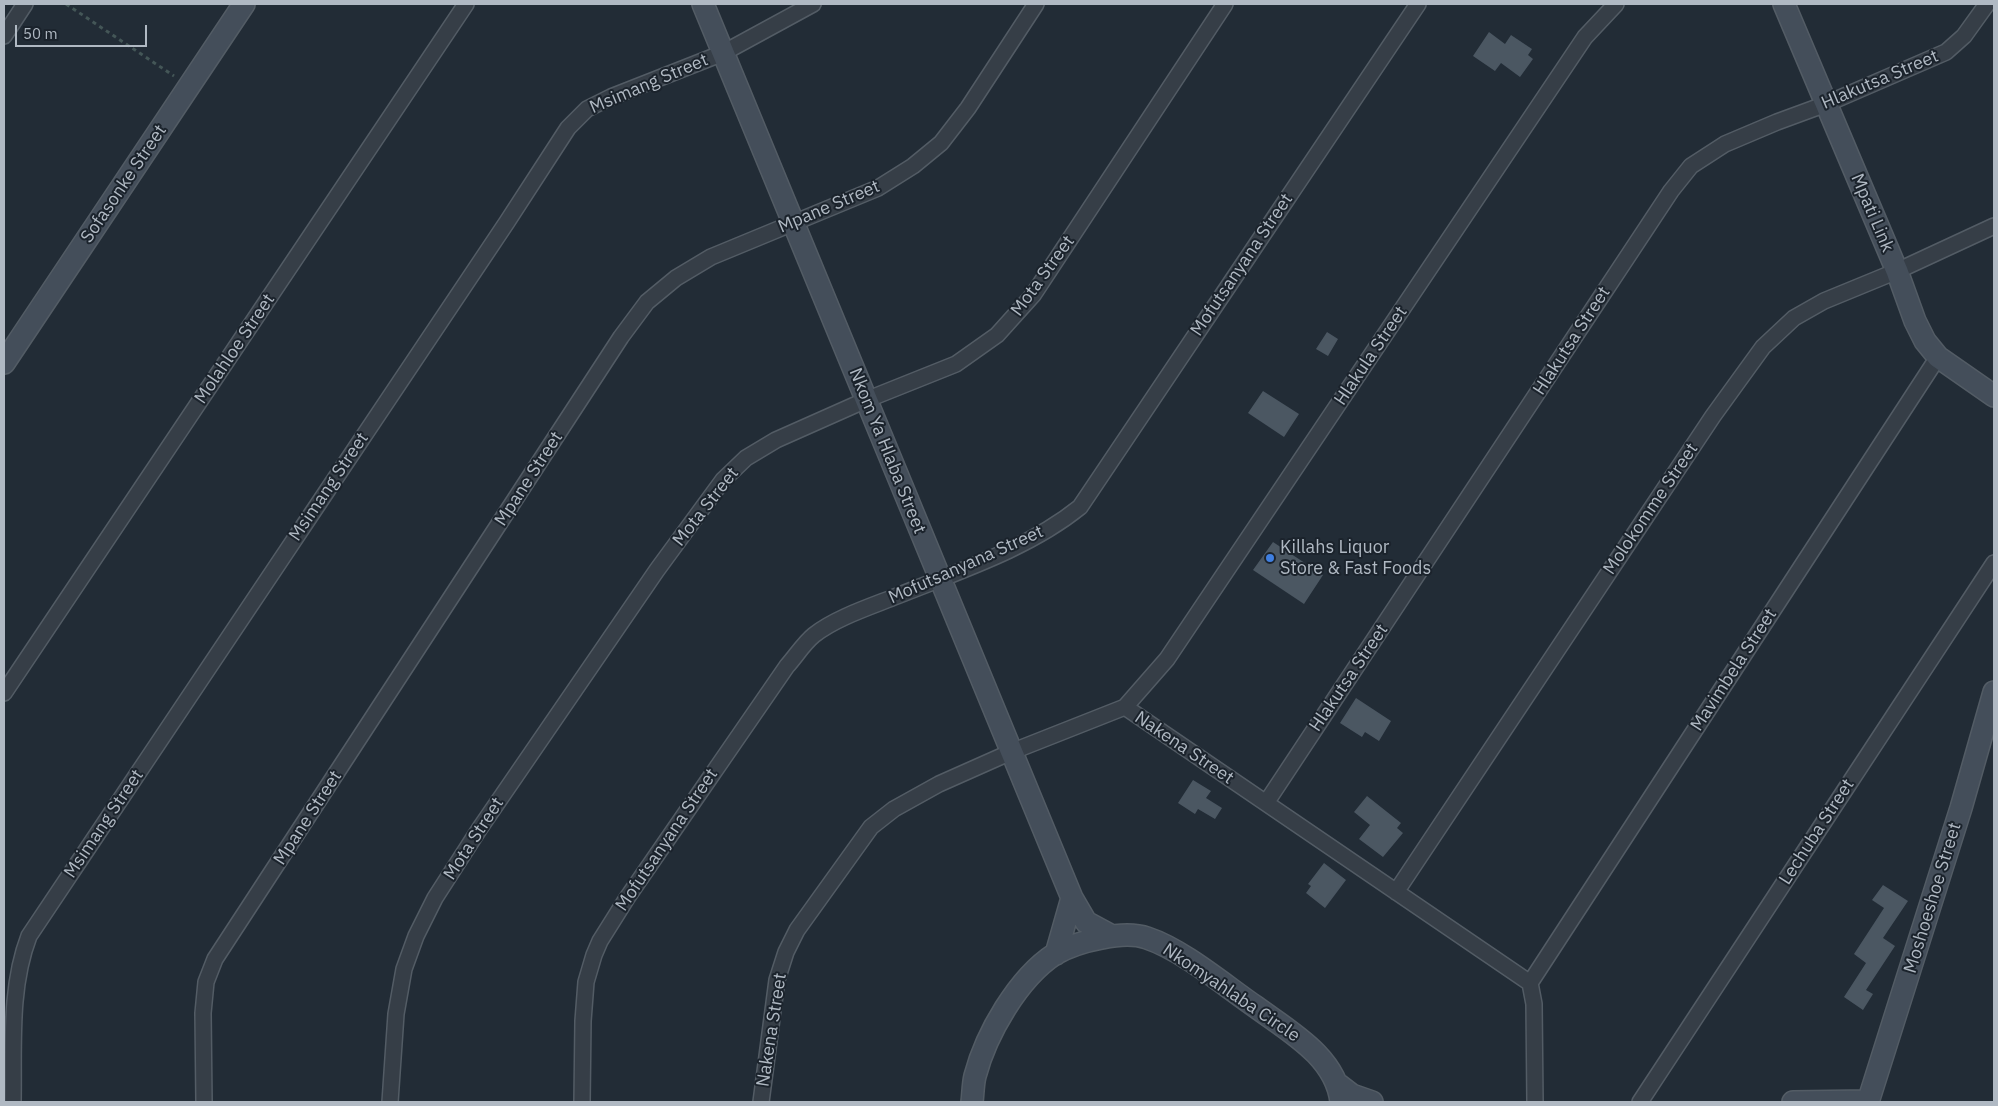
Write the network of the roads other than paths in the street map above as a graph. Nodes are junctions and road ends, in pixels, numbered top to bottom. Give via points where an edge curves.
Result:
1 (25, 4) edge
2 (244, 4) edge
3 (466, 4) edge
4 (703, 4) edge
5 (814, 4) edge
6 (1036, 4) edge
7 (1225, 4) edge
8 (1418, 4) edge
9 (1616, 4) edge
10 (1784, 4) edge
11 (1987, 4) edge
12 (4, 36) edge
13 (723, 53) junction
14 (1826, 104) junction
15 (793, 223) junction
16 (1994, 226) edge
17 (1896, 271) junction
18 (1938, 357) junction
19 (4, 364) edge
20 (1994, 396) edge
21 (866, 400) junction
22 (1994, 563) edge
23 (940, 579) junction
24 (1994, 692) edge
25 (4, 693) edge
26 (1125, 707) junction
27 (1012, 752) junction
28 (1266, 803) junction
29 (1396, 892) junction
30 (1072, 898) junction
31 (1112, 936) junction
32 (1056, 954) junction
33 (1530, 983) junction
34 (1340, 1094) edge
35 (971, 1099) edge
36 (13, 1102) edge
37 (204, 1102) edge
38 (390, 1102) edge
39 (582, 1102) edge
40 (761, 1102) edge
41 (1372, 1102) edge
42 (1535, 1102) edge
43 (1640, 1102) edge
44 (1793, 1102) edge
45 (1806, 1102) edge
46 (1868, 1102) edge

1 - 12 street
2 - 19 street, Sofasonke Street
3 - 25 street, Molahloe Street
4 - 13 street, Nkom Ya Hlaba Street
5 - 13 street, Msimang Street
6 - 15 street, Mpane Street via 968,108 941,143 878,188
7 - 21 street, Mota Street via 1033,294 998,335 956,364
8 - 23 street, Mofutsanyana Street via 1080,506 1059,524 1021,544
9 - 26 street, Hlakula Street via 1585,37 1167,659
10 - 14 street, Mpati Link
11 - 14 street, Hlakutsa Street via 1964,36 1946,52
13 - 15 street, Nkom Ya Hlaba Street
13 - 36 street, Msimang Street via 611,97 587,109 568,128 29,936 17,979
14 - 17 street, Mpati Link
14 - 28 street, Hlakutsa Street via 1725,144 1691,166 1671,191
15 - 21 street, Nkom Ya Hlaba Street
15 - 37 street, Mpane Street via 711,257 676,278 647,302 621,337 215,959 206,982 203,1013
16 - 17 street, Molokomme Street
17 - 18 street, Mpati Link via 1914,321
17 - 29 street, Molokomme Street via 1824,301 1794,318 1763,346 1712,416
18 - 20 street, Mpati Link
18 - 33 street, Mavimbela Street
21 - 23 street, Nkom Ya Hlaba Street
21 - 38 street, Mota Street via 776,440 746,458 723,480 657,570 486,820 435,898 404,969 396,1014
22 - 43 street, Lechuba Street
23 - 27 street, Nkom Ya Hlaba Street
23 - 39 street, Mofutsanyana Street via 850,614 814,635 787,666 627,898 600,941 586,982
24 - 46 street, Moshoeshoe Street
26 - 27 street, Nakena Street
26 - 28 street, Nakena Street
27 - 30 street, Nkom Ya Hlaba Street
27 - 40 street, Nakena Street via 939,784 894,809 871,827 802,923 786,952 777,980
28 - 29 street, Nakena Street
29 - 33 street, Nakena Street
30 - 31 street, Nkom Ya Hlaba Street via 1086,922
30 - 32 street
31 - 32 street, Nkomyahlaba Circle via 1074,945
31 - 34 street, Nkomyahlaba Circle via 1146,937 1195,964 1304,1041 1325,1063
32 - 35 street, Nkomyahlaba Circle via 1034,972 1007,1006 983,1055
33 - 42 street via 1534,1004
34 - 41 street via 1352,1094
44 - 45 street
45 - 46 street

